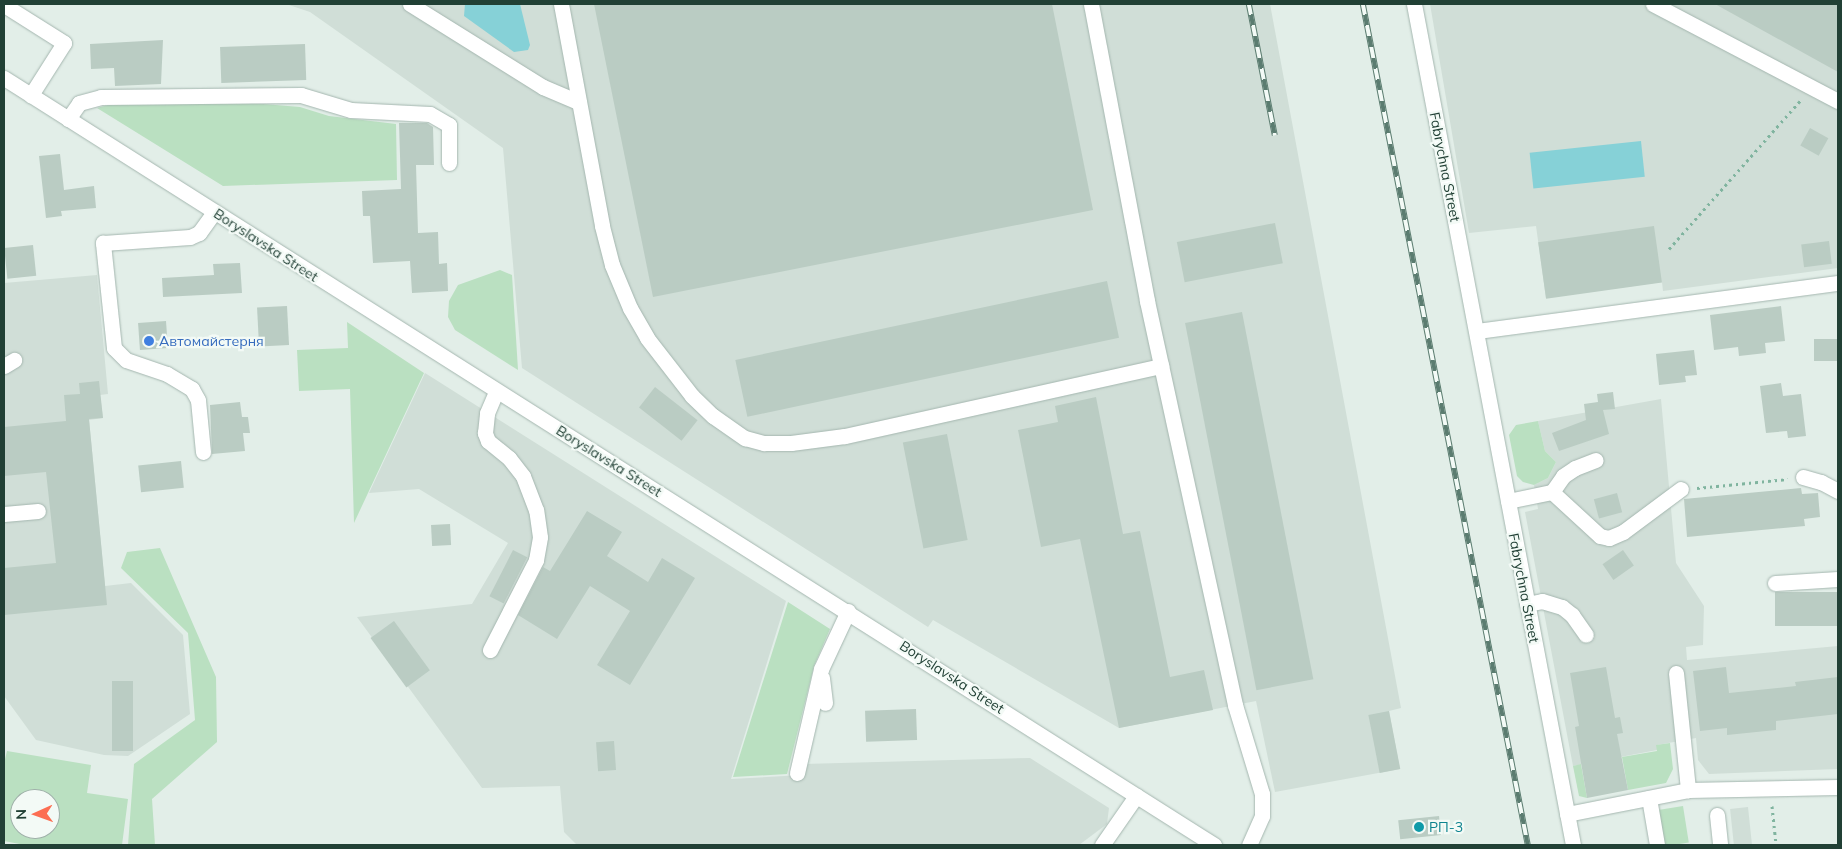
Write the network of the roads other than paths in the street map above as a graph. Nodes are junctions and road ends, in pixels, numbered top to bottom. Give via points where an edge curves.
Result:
1 (410, 4) edge
2 (561, 4) edge
3 (1091, 4) edge
4 (1414, 4) edge
5 (1654, 4) edge
6 (4, 5) edge
7 (4, 78) edge
8 (31, 96) junction
9 (1838, 101) edge
10 (579, 102) junction
11 (68, 119) junction
12 (449, 163) dead end
13 (214, 212) junction
14 (1838, 283) edge
15 (1476, 331) junction
16 (1161, 366) junction
17 (496, 392) junction
18 (203, 452) dead end
19 (1596, 460) dead end
20 (1803, 478) road end
21 (1681, 489) road end
22 (1838, 491) edge
23 (1552, 492) junction
24 (1508, 500) junction
25 (38, 511) dead end
26 (4, 514) edge
27 (1838, 579) edge
28 (1775, 583) dead end
29 (1528, 604) junction
30 (848, 611) junction
31 (1586, 635) dead end
32 (490, 650) dead end
33 (821, 669) junction
34 (1676, 673) dead end
35 (825, 703) dead end
36 (797, 774) dead end
37 (1838, 788) edge
38 (1688, 790) junction
39 (1136, 796) junction
40 (1649, 798) junction
41 (1567, 814) junction
42 (1717, 815) dead end
43 (1102, 845) edge
44 (1214, 845) edge
45 (1249, 845) edge
46 (1573, 845) edge
47 (1657, 845) edge
48 (1720, 845) edge

1 - 10 street via 543,87
2 - 10 street
3 - 16 street
4 - 15 street, Fabrychna Street
5 - 9 street
6 - 8 street via 64,43
7 - 8 street, Boryslavska Street
8 - 11 street, Boryslavska Street
10 - 16 street via 602,226 612,265 630,308 647,338 692,396 713,416 745,438 764,443 791,443 845,436
11 - 12 street via 79,103 101,97 301,95 351,110 430,114 448,125
11 - 13 street, Boryslavska Street
13 - 17 street, Boryslavska Street
13 - 18 street via 199,233 190,237 103,244 114,348 126,360 167,374 192,389 198,400
14 - 15 street
15 - 24 street, Fabrychna Street
16 - 45 street via 1235,705 1262,794 1262,816
17 - 30 street, Boryslavska Street
17 - 32 street via 487,413 485,433 488,441 509,458 523,476 536,510 540,537 536,560
19 - 23 street via 1563,476
20 - 22 street via 1822,482
21 - 23 street via 1624,532 1609,538 1600,536
23 - 24 street
24 - 29 street, Fabrychna Street
25 - 26 street
27 - 28 street
29 - 31 street via 1542,602 1562,607
29 - 41 street, Fabrychna Street
30 - 33 street
30 - 39 street, Boryslavska Street
33 - 35 street
33 - 36 street
34 - 38 street
37 - 38 street
38 - 40 street
39 - 43 street
39 - 44 street, Boryslavska Street
40 - 41 street
40 - 47 street
41 - 46 street, Fabrychna Street
42 - 48 street

